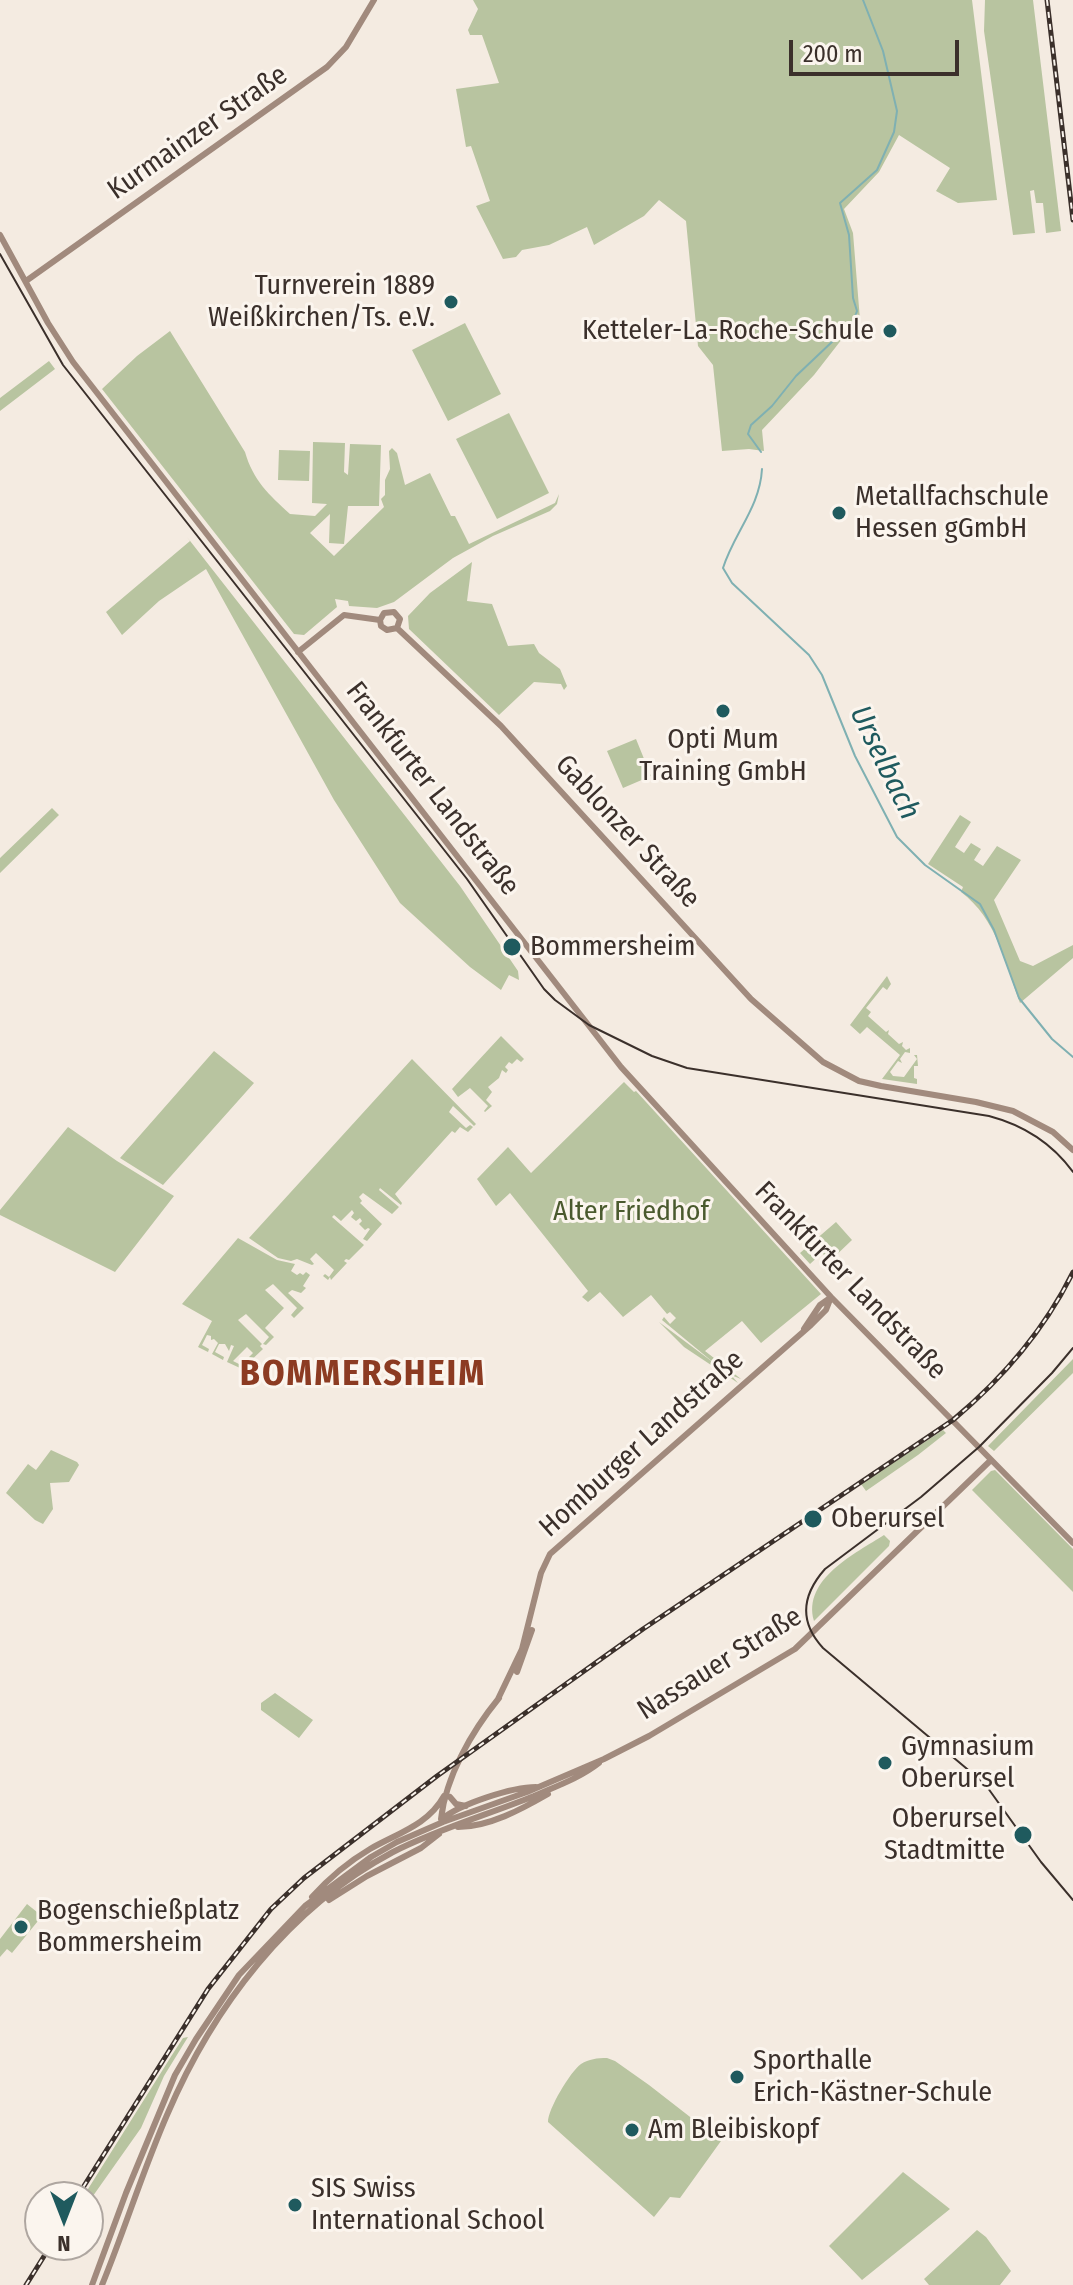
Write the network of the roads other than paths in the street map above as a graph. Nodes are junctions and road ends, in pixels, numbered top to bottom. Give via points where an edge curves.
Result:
1 (374, 0) edge
2 (0, 235) edge
3 (26, 281) junction
4 (380, 620) junction
5 (397, 628) junction
6 (298, 652) junction
7 (1073, 1150) edge
8 (831, 1297) junction
9 (991, 1460) junction
10 (1073, 1543) edge
11 (602, 1760) junction
12 (452, 1782) junction
13 (564, 1783) junction
14 (539, 1787) junction
15 (450, 1797) junction
16 (466, 1806) junction
17 (465, 1818) junction
18 (445, 1819) junction
19 (426, 1820) junction
20 (307, 1909) junction
21 (92, 2285) edge
22 (102, 2285) edge

1 - 3 main road, Kurmainzer Straße via 346,47 327,67
2 - 3 main road, Frankfurter Landstraße
3 - 6 main road, Frankfurter Landstraße via 73,362
4 - 5 main road via 384,629
4 - 5 main road via 384,613 394,612 400,619
4 - 6 main road via 344,615
5 - 7 main road, Gablonzer Straße via 501,726 751,999 823,1062 859,1081 1013,1111 1053,1132
6 - 8 main road, Frankfurter Landstraße via 621,1067
8 - 9 main road, Frankfurter Landstraße
8 - 12 main road, Homburger Landstraße via 826,1310 802,1332 558,1546 543,1566 522,1663 474,1731
9 - 10 main road, Frankfurter Landstraße
9 - 11 main road, Nassauer Straße via 800,1646
11 - 13 main road, Nassauer Straße
11 - 14 main road, Nassauer Straße
12 - 15 main road
12 - 18 main road, Homburger Landstraße
12 - 19 main road
13 - 17 main road, Nassauer Straße
13 - 18 main road via 518,1811 463,1827
14 - 16 main road via 523,1787
14 - 17 main road, Nassauer Straße
15 - 16 main road
15 - 18 main road
16 - 18 main road
17 - 20 main road, Nassauer Straße via 363,1870
17 - 20 main road, Nassauer Straße via 420,1831 371,1857
18 - 19 main road
18 - 20 main road via 437,1836 421,1848
19 - 20 main road via 357,1857 327,1881
20 - 21 main road via 239,1975 175,2075
20 - 22 main road via 246,1978 204,2041 168,2113

